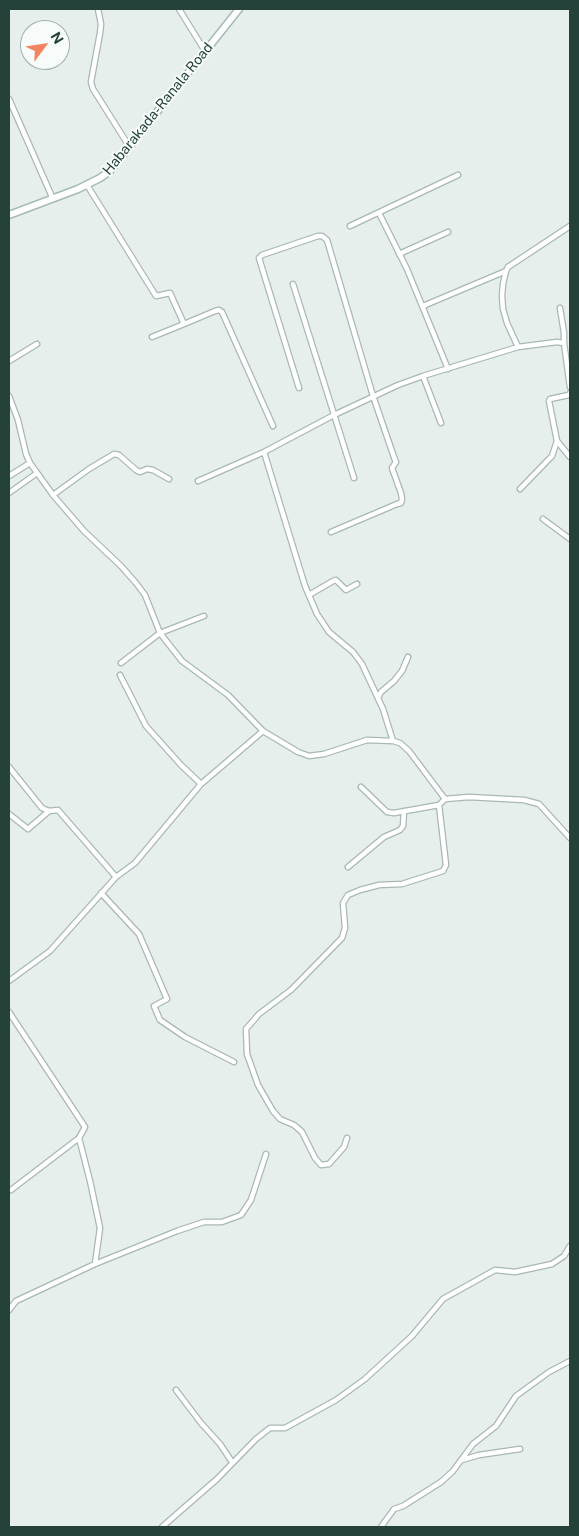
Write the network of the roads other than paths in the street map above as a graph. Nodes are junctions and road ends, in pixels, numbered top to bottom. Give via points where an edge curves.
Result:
1 (98, 9) edge
2 (179, 9) edge
3 (238, 9) edge
4 (205, 51) junction
5 (9, 99) edge
6 (129, 146) junction
7 (458, 175) dead end
8 (87, 185) junction
9 (53, 199) junction
10 (379, 213) junction
11 (9, 215) edge
12 (350, 226) dead end
13 (570, 226) edge
14 (448, 232) dead end
15 (399, 254) junction
16 (506, 271) junction
17 (293, 284) dead end
18 (423, 306) junction
19 (560, 308) dead end
20 (184, 324) junction
21 (152, 337) dead end
22 (564, 343) junction
23 (36, 344) dead end
24 (518, 348) junction
25 (9, 361) edge
26 (448, 369) junction
27 (424, 376) junction
28 (570, 386) edge
29 (299, 388) dead end
30 (570, 393) edge
31 (9, 396) edge
32 (373, 396) junction
33 (14, 407) junction
34 (9, 412) edge
35 (334, 415) junction
36 (441, 423) dead end
37 (273, 426) dead end
38 (557, 441) junction
39 (264, 452) junction
40 (570, 457) edge
41 (30, 463) junction
42 (37, 473) junction
43 (9, 476) edge
44 (354, 478) dead end
45 (168, 480) dead end
46 (198, 481) dead end
47 (520, 489) dead end
48 (9, 493) edge
49 (54, 495) junction
50 (543, 519) dead end
51 (331, 532) dead end
52 (570, 538) edge
53 (356, 584) dead end
54 (308, 595) junction
55 (204, 616) dead end
56 (160, 633) junction
57 (408, 657) dead end
58 (121, 663) dead end
59 (120, 675) dead end
60 (378, 698) junction
61 (263, 731) junction
62 (393, 741) junction
63 (9, 767) edge
64 (201, 784) junction
65 (361, 787) dead end
66 (445, 799) junction
67 (439, 805) junction
68 (49, 811) junction
69 (404, 811) junction
70 (9, 814) edge
71 (570, 838) edge
72 (348, 867) dead end
73 (116, 877) junction
74 (102, 893) junction
75 (9, 981) edge
76 (9, 1012) edge
77 (234, 1062) dead end
78 (78, 1138) junction
79 (347, 1138) dead end
80 (266, 1154) dead end
81 (11, 1190) dead end
82 (570, 1249) edge
83 (95, 1264) junction
84 (9, 1310) edge
85 (570, 1361) edge
86 (176, 1390) dead end
87 (520, 1449) dead end
88 (462, 1460) junction
89 (232, 1462) junction
90 (162, 1527) edge
91 (381, 1527) edge

1 - 6 street via 101,24 91,82
2 - 4 street
3 - 4 main road, Habarakada-Ranala Road
4 - 6 main road, Habarakada-Ranala Road
5 - 9 street
6 - 8 main road, Habarakada-Ranala Road via 110,170
7 - 10 street
8 - 9 main road, Habarakada-Ranala Road
8 - 20 street via 156,296 170,293
9 - 11 main road, Habarakada-Ranala Road
10 - 12 street
10 - 15 street
13 - 16 street
14 - 15 street
15 - 18 street
16 - 18 street
16 - 24 street via 503,309
17 - 35 street
18 - 26 street
19 - 22 street
20 - 21 street
20 - 37 street via 215,311 222,312
22 - 24 street
22 - 28 street
23 - 25 street
24 - 26 street
26 - 27 street
27 - 32 street
27 - 36 street
29 - 32 street via 259,258 322,236 327,240
30 - 38 street via 549,401
31 - 33 street
32 - 35 street
32 - 51 street via 396,462 392,468 401,503
33 - 34 street
33 - 41 street
35 - 39 street
35 - 44 street
38 - 40 street
38 - 47 street via 552,456
39 - 46 street
39 - 54 street
41 - 42 street
41 - 43 street
42 - 48 street
42 - 49 street
45 - 49 street via 153,470 140,472 114,454
49 - 56 street via 84,531 136,583
50 - 52 street
53 - 54 street via 346,590 334,580
54 - 60 street via 328,632 353,652 362,664
55 - 56 street
56 - 58 street
56 - 61 street via 182,661 228,695
57 - 60 street via 398,676
59 - 64 street via 146,726
60 - 62 street
61 - 62 street via 309,756 367,740
61 - 64 street
62 - 66 street via 409,751
63 - 68 street via 42,808
64 - 73 street via 135,863
65 - 69 street via 387,812
66 - 67 street
66 - 71 street via 524,800 539,804
67 - 69 street
67 - 79 street via 446,865 442,871 402,884 379,885 348,895 343,903 345,928 342,938 291,990 259,1014 246,1029 247,1054 258,1085 273,1111 302,1132 321,1165 329,1164
68 - 70 street via 28,829
68 - 73 street via 58,810
69 - 72 street via 400,830 384,838
73 - 74 street
74 - 75 street via 50,951
74 - 77 street via 139,934 167,999 154,1006 160,1020
76 - 78 street via 85,1127
78 - 81 street
78 - 83 street via 100,1228
80 - 83 street via 251,1200 241,1215 177,1231
82 - 89 street via 552,1264 515,1272 495,1270 442,1298 412,1336 365,1379 336,1400 285,1428 270,1428
83 - 84 street via 16,1300
85 - 88 street via 516,1396 496,1426 473,1444
86 - 89 street
87 - 88 street
88 - 91 street via 441,1482 394,1510
89 - 90 street

